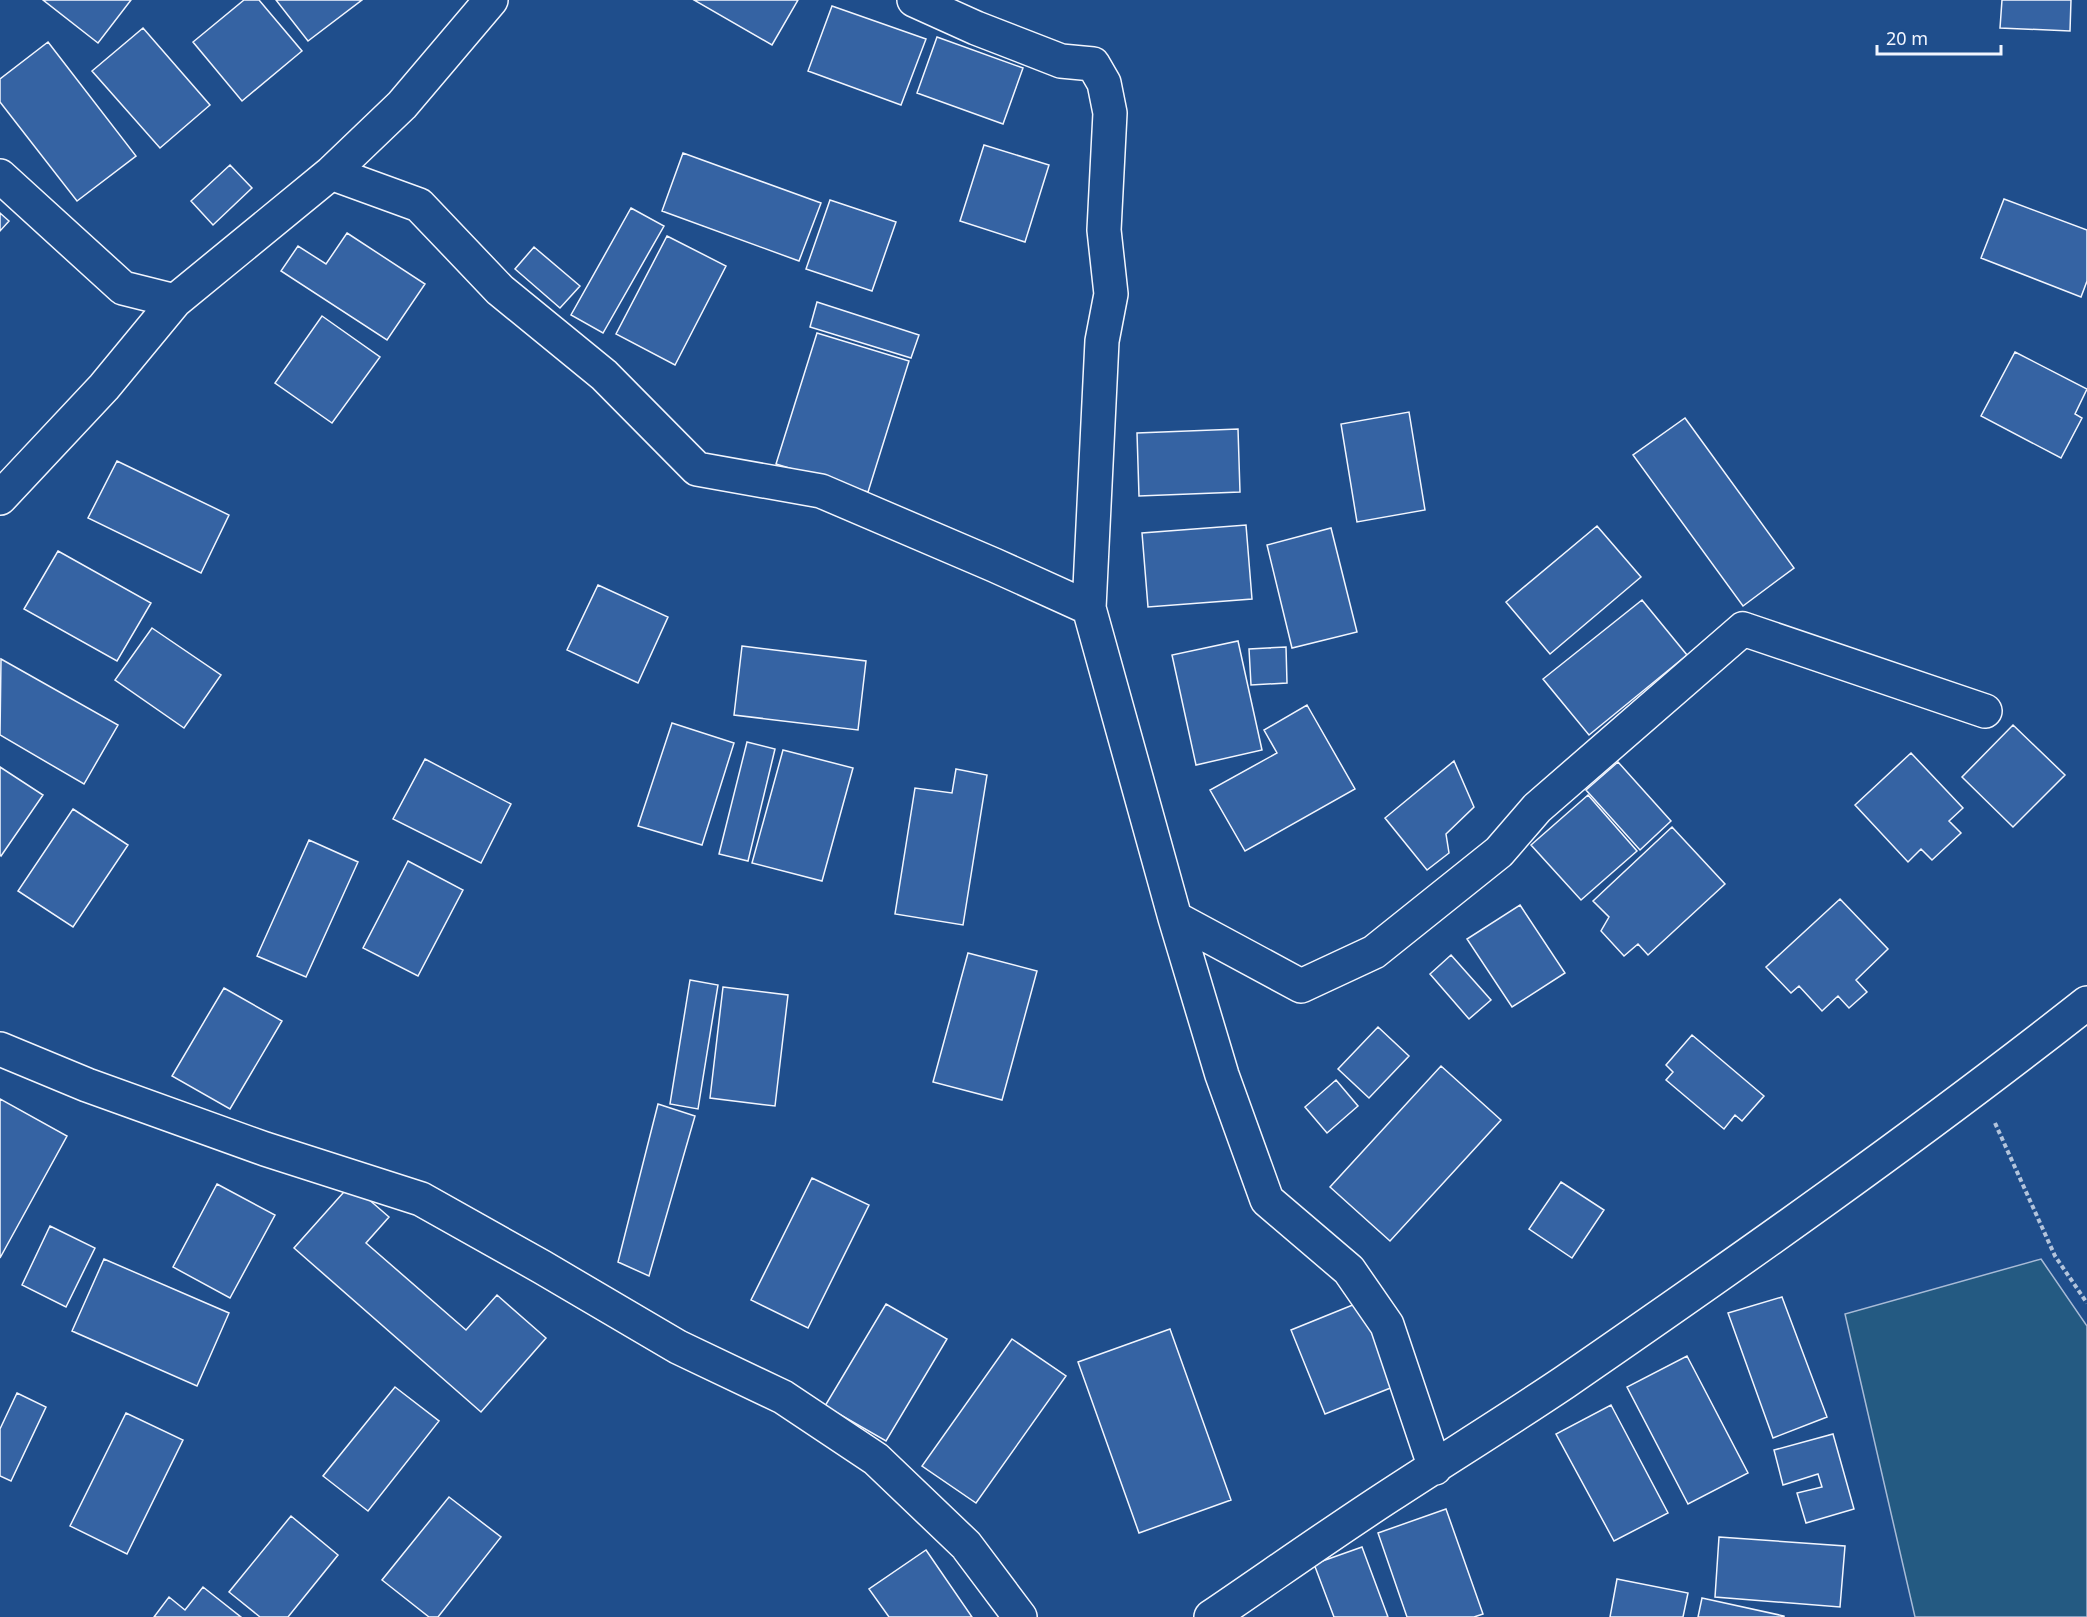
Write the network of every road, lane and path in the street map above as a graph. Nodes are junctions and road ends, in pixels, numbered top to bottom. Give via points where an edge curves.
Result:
1 (491, 0) edge
2 (914, 0) edge
3 (331, 173) junction
4 (0, 176) edge
5 (175, 301) junction
6 (0, 498) edge
7 (1089, 608) junction
8 (1985, 711) dead end
9 (1175, 918) junction
10 (2087, 1003) edge
11 (0, 1049) edge
12 (1978, 1086) junction
13 (2087, 1303) edge
14 (1435, 1468) junction
15 (1020, 1617) edge
16 (1211, 1617) edge

1 - 3 street via 402,105
2 - 7 street via 1060,61 1093,64 1104,83 1110,113 1104,230 1111,294 1102,341
3 - 5 street
3 - 7 street via 419,205 500,290 604,375 697,470 821,491
4 - 5 street via 123,288
5 - 6 street via 104,387
7 - 9 street
8 - 9 street via 1743,629 1538,808 1499,852 1374,952 1300,986
9 - 14 street via 1222,1075 1267,1200 1349,1270 1387,1325
10 - 12 street
11 - 15 street via 254,1145 422,1198 678,1347 783,1397 876,1459 966,1545
12 - 13 path via 2055,1256
12 - 14 street via 1719,1275
14 - 16 street

